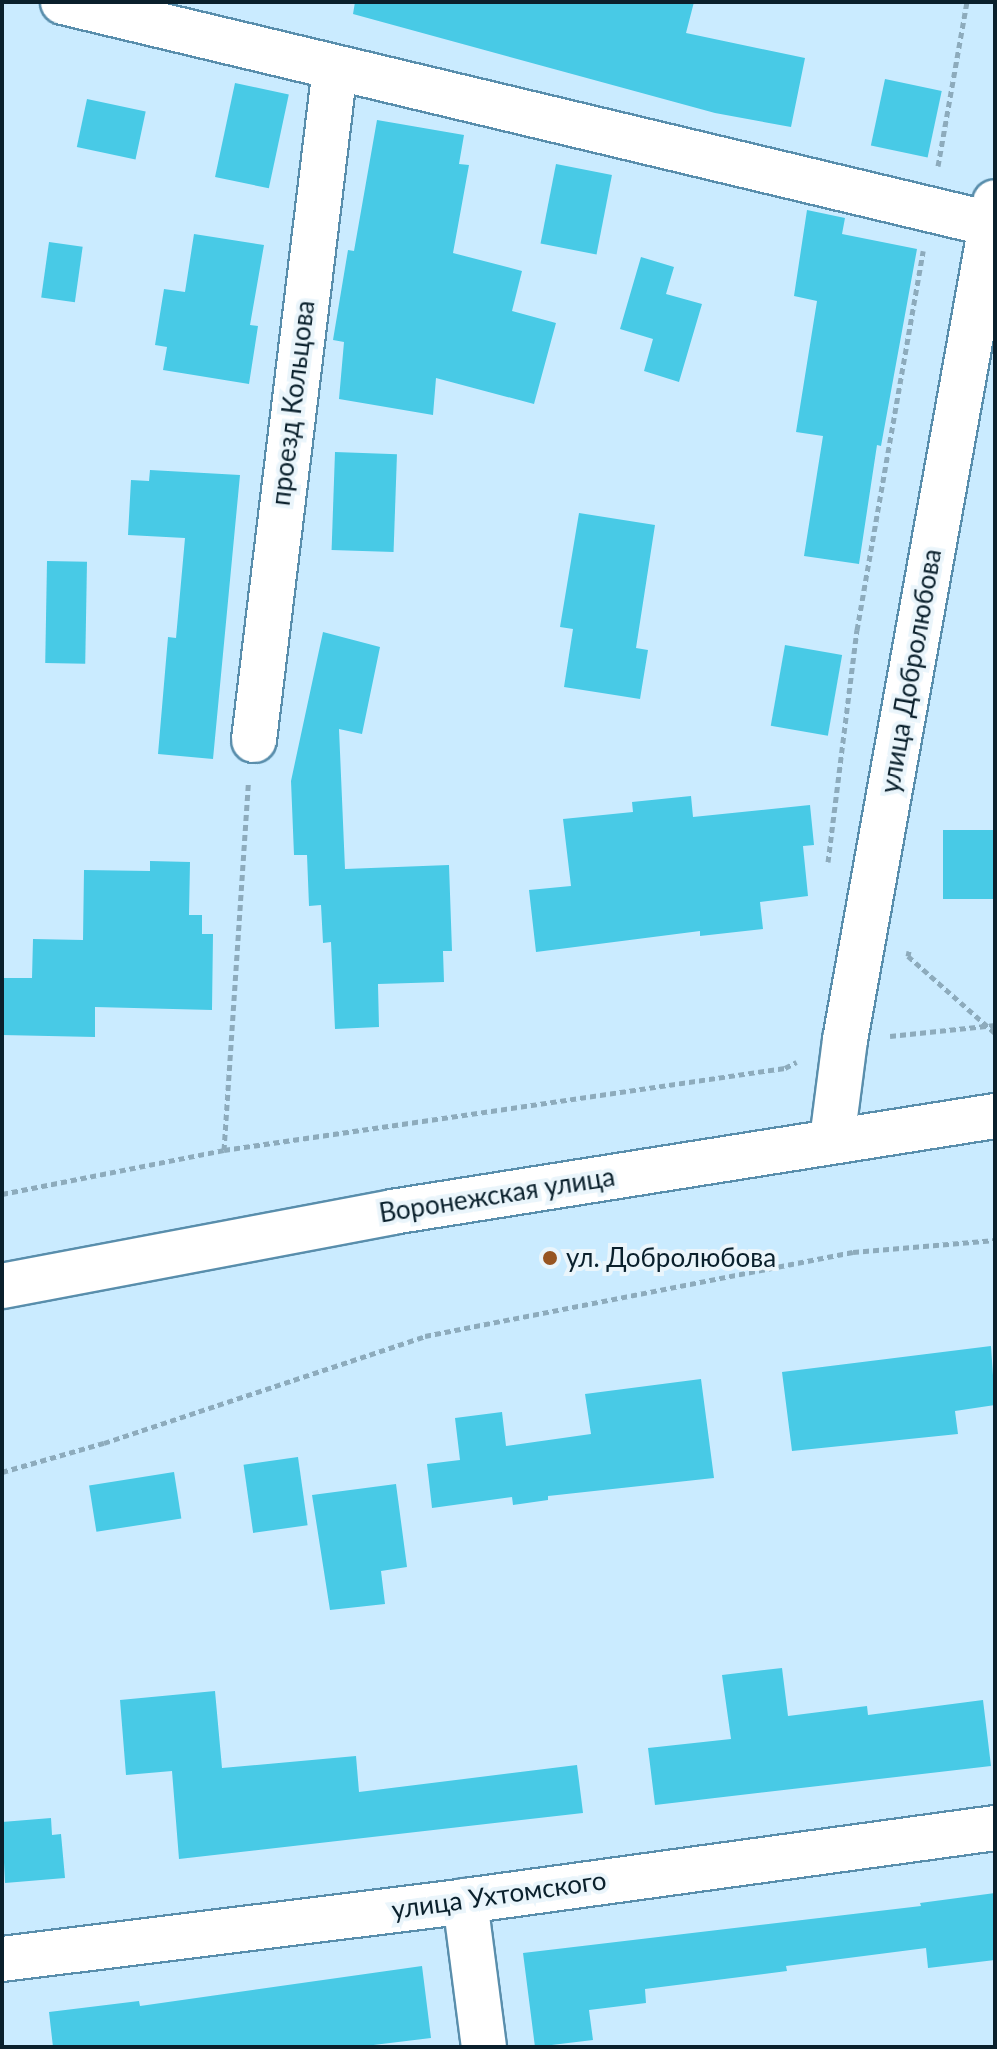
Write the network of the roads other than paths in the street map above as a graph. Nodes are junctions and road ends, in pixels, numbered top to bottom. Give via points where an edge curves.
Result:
1 (63, 2) edge
2 (335, 68) junction
3 (994, 217) edge
4 (254, 740) road end
5 (995, 1116) edge
6 (832, 1140) junction
7 (2, 1286) edge
8 (995, 1828) edge
9 (465, 1901) junction
10 (2, 1959) edge
11 (484, 2047) edge

1 - 2 street
2 - 3 street via 930,210
2 - 4 street, проезд Кольцова
3 - 6 street, улица Добролюбова via 845,1040
5 - 6 street, Воронежская улица
6 - 7 street, Воронежская улица via 392,1212
8 - 9 street, улица Ухтомского
9 - 10 street, улица Ухтомского
9 - 11 street

